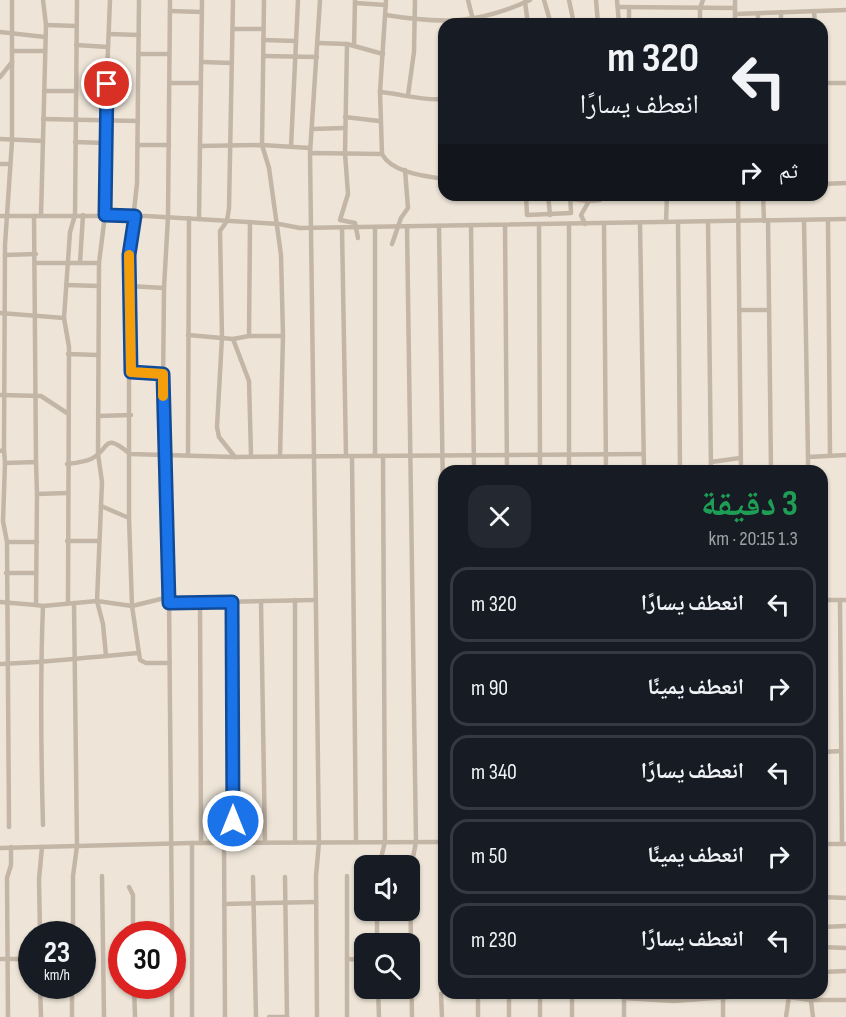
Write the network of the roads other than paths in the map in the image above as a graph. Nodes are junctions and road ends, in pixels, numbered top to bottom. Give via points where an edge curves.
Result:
1 (12, 0) edge
2 (44, 0) edge
3 (77, 0) edge
4 (110, 0) edge
5 (139, 0) edge
6 (170, 0) edge
7 (202, 0) edge
8 (233, 0) edge
9 (264, 0) edge
10 (298, 0) edge
11 (320, 0) edge
12 (415, 0) edge
13 (468, 0) edge
14 (544, 0) edge
15 (569, 0) edge
16 (596, 0) edge
17 (617, 0) edge
18 (703, 0) edge
19 (735, 0) edge
20 (528, 1) edge
21 (355, 2) edge
22 (386, 2) edge
23 (618, 7) junction
24 (628, 7) junction
25 (700, 8) junction
26 (846, 10) edge
27 (170, 11) junction
28 (735, 11) junction
29 (814, 11) junction
30 (202, 12) junction
31 (781, 12) junction
32 (758, 13) junction
33 (386, 15) junction
34 (473, 18) edge
35 (484, 18) edge
36 (528, 18) edge
37 (549, 18) edge
38 (573, 18) edge
39 (598, 18) edge
40 (619, 18) edge
41 (629, 18) edge
42 (700, 18) edge
43 (735, 18) edge
44 (758, 18) edge
45 (781, 18) edge
46 (815, 18) edge
47 (415, 20) junction
48 (438, 21) edge
49 (46, 25) junction
50 (77, 26) junction
51 (233, 28) junction
52 (263, 29) junction
53 (0, 32) edge
54 (14, 34) junction
55 (109, 34) junction
56 (139, 35) junction
57 (45, 37) junction
58 (263, 40) junction
59 (296, 41) junction
60 (318, 43) junction
61 (347, 44) junction
62 (76, 45) junction
63 (354, 46) junction
64 (108, 47) junction
65 (12, 51) junction
66 (45, 51) junction
67 (138, 54) junction
68 (169, 54) junction
69 (382, 54) junction
70 (263, 56) junction
71 (295, 56) junction
72 (317, 57) junction
73 (12, 62) junction
74 (202, 62) junction
75 (232, 63) junction
76 (0, 77) edge
77 (170, 83) junction
78 (201, 83) junction
79 (828, 83) edge
80 (846, 83) edge
81 (44, 91) junction
82 (75, 91) junction
83 (380, 92) junction
84 (408, 95) junction
85 (438, 100) edge
86 (345, 117) junction
87 (44, 119) junction
88 (75, 120) junction
89 (105, 121) junction
90 (138, 121) junction
91 (380, 121) junction
92 (345, 128) junction
93 (312, 129) junction
94 (0, 139) edge
95 (12, 141) junction
96 (43, 141) junction
97 (75, 142) junction
98 (105, 143) junction
99 (229, 144) junction
100 (138, 145) junction
101 (169, 145) junction
102 (262, 145) junction
103 (200, 146) junction
104 (291, 147) junction
105 (310, 151) junction
106 (345, 153) junction
107 (382, 154) junction
108 (0, 164) edge
109 (10, 164) junction
110 (405, 170) junction
111 (438, 178) edge
112 (846, 183) edge
113 (828, 184) edge
114 (526, 201) edge
115 (549, 201) edge
116 (570, 201) edge
117 (589, 201) edge
118 (667, 201) edge
119 (738, 201) edge
120 (764, 201) edge
121 (75, 215) junction
122 (83, 215) junction
123 (105, 215) junction
124 (550, 215) junction
125 (0, 216) edge
126 (7, 216) junction
127 (34, 216) junction
128 (41, 216) junction
129 (135, 216) junction
130 (168, 218) junction
131 (189, 219) junction
132 (199, 219) junction
133 (828, 219) junction
134 (846, 219) edge
135 (766, 220) junction
136 (804, 220) junction
137 (227, 221) junction
138 (738, 221) junction
139 (250, 222) junction
140 (666, 222) junction
141 (678, 222) junction
142 (708, 222) junction
143 (604, 223) junction
144 (640, 223) junction
145 (279, 224) junction
146 (539, 224) junction
147 (568, 224) junction
148 (585, 224) junction
149 (471, 225) junction
150 (505, 225) junction
151 (407, 226) junction
152 (439, 226) junction
153 (356, 227) junction
154 (375, 227) junction
155 (399, 227) junction
156 (313, 228) junction
157 (342, 228) junction
158 (358, 238) dead end
159 (392, 244) dead end
160 (36, 254) junction
161 (4, 255) junction
162 (36, 263) junction
163 (68, 263) junction
164 (80, 263) junction
165 (99, 263) junction
166 (66, 285) junction
167 (99, 286) junction
168 (129, 286) junction
169 (164, 288) junction
170 (769, 309) junction
171 (739, 310) junction
172 (2, 313) edge
173 (36, 317) junction
174 (64, 318) junction
175 (189, 335) junction
176 (249, 336) junction
177 (283, 336) junction
178 (222, 337) junction
179 (233, 339) junction
180 (68, 354) junction
181 (98, 355) junction
182 (131, 372) junction
183 (163, 374) junction
184 (3, 394) edge
185 (36, 395) junction
186 (67, 413) junction
187 (131, 415) junction
188 (98, 416) junction
189 (2, 451) edge
190 (98, 454) junction
191 (130, 454) junction
192 (166, 454) junction
193 (644, 454) junction
194 (188, 455) junction
195 (250, 455) junction
196 (540, 455) junction
197 (569, 455) junction
198 (606, 455) junction
199 (846, 455) edge
200 (280, 456) junction
201 (313, 456) junction
202 (349, 456) junction
203 (375, 456) junction
204 (383, 456) junction
205 (410, 456) junction
206 (442, 456) junction
207 (474, 456) junction
208 (507, 456) junction
209 (830, 456) junction
210 (235, 457) junction
211 (807, 457) junction
212 (740, 458) junction
213 (36, 462) junction
214 (711, 462) joint
215 (5, 463) junction
216 (67, 464) junction
217 (442, 465) edge
218 (474, 465) edge
219 (507, 465) edge
220 (540, 465) edge
221 (569, 465) edge
222 (606, 465) edge
223 (644, 465) edge
224 (680, 465) edge
225 (741, 465) edge
226 (771, 465) edge
227 (808, 465) edge
228 (67, 493) junction
229 (37, 494) junction
230 (2, 502) edge
231 (100, 506) junction
232 (129, 518) junction
233 (67, 541) junction
234 (99, 541) junction
235 (7, 542) junction
236 (37, 542) junction
237 (6, 573) junction
238 (36, 573) junction
239 (169, 600) junction
240 (295, 600) junction
241 (315, 600) junction
242 (843, 600) edge
243 (261, 601) junction
244 (0, 602) edge
245 (7, 602) junction
246 (97, 602) junction
247 (200, 602) junction
248 (232, 602) junction
249 (71, 603) junction
250 (36, 605) junction
251 (43, 606) junction
252 (132, 606) junction
253 (138, 653) junction
254 (106, 656) junction
255 (74, 658) junction
256 (41, 662) junction
257 (843, 662) edge
258 (170, 663) junction
259 (0, 664) edge
260 (9, 664) junction
261 (842, 751) junction
262 (828, 752) edge
263 (43, 825) dead end
264 (9, 827) dead end
265 (265, 842) junction
266 (295, 842) junction
267 (319, 842) junction
268 (356, 842) junction
269 (385, 842) junction
270 (416, 842) junction
271 (438, 842) edge
272 (171, 843) junction
273 (192, 843) junction
274 (201, 843) junction
275 (224, 843) junction
276 (233, 843) junction
277 (828, 844) edge
278 (844, 844) edge
279 (77, 846) junction
280 (42, 847) junction
281 (0, 848) edge
282 (11, 848) junction
283 (382, 855) edge
284 (102, 876) dead end
285 (346, 876) dead end
286 (253, 877) dead end
287 (285, 877) dead end
288 (129, 887) dead end
289 (828, 897) edge
290 (846, 898) edge
291 (285, 903) junction
292 (316, 903) junction
293 (224, 904) junction
294 (254, 904) junction
295 (40, 921) edge
296 (73, 921) edge
297 (133, 921) edge
298 (171, 921) edge
299 (846, 926) edge
300 (828, 927) edge
301 (828, 947) edge
302 (846, 948) edge
303 (0, 959) edge
304 (8, 959) junction
305 (18, 959) edge
306 (347, 959) junction
307 (354, 959) edge
308 (846, 971) edge
309 (828, 972) edge
310 (40, 999) edge
311 (72, 999) edge
312 (134, 999) edge
313 (172, 999) edge
314 (378, 999) edge
315 (441, 999) edge
316 (477, 999) edge
317 (509, 999) edge
318 (540, 999) edge
319 (572, 999) edge
320 (624, 999) edge
321 (647, 999) edge
322 (703, 999) edge
323 (723, 999) edge
324 (789, 999) edge
325 (805, 999) edge
326 (693, 1000) joint
327 (810, 1000) junction
328 (846, 1000) edge
329 (662, 1001) joint
330 (8, 1017) edge
331 (41, 1017) edge
332 (72, 1017) edge
333 (104, 1017) edge
334 (135, 1017) edge
335 (172, 1017) edge
336 (192, 1017) edge
337 (225, 1017) edge
338 (256, 1017) edge
339 (269, 1017) edge
340 (287, 1017) edge
341 (317, 1017) edge
342 (347, 1017) edge
343 (379, 1017) edge
344 (412, 1017) edge
345 (442, 1017) edge
346 (478, 1017) edge
347 (509, 1017) edge
348 (540, 1017) edge
349 (572, 1017) edge
350 (624, 1017) edge
351 (723, 1017) edge
352 (786, 1017) edge
353 (813, 1017) edge

1 - 54 street
2 - 49 street
3 - 50 street
4 - 55 street
5 - 56 street
6 - 27 street
7 - 30 street
8 - 51 street
9 - 52 street
10 - 59 street
11 - 60 street
12 - 47 street
13 - 34 street
14 - 37 street
15 - 38 street
16 - 39 street
17 - 23 street
18 - 25 street
19 - 28 street
20 - 35 street
20 - 36 street
21 - 22 street
21 - 63 street
22 - 33 street
23 - 24 street
23 - 40 street
24 - 25 street
24 - 41 street
25 - 28 street
25 - 42 street
26 - 29 street
27 - 30 street
27 - 68 street
28 - 32 street
28 - 43 street
29 - 31 street
29 - 46 street
30 - 74 street
31 - 32 street
31 - 45 street
32 - 44 street
33 - 47 street
33 - 69 street
47 - 48 street
47 - 84 street
49 - 50 street
49 - 57 street
50 - 62 street
51 - 52 street
51 - 75 street
52 - 58 street
53 - 54 street
54 - 57 street
54 - 65 street
55 - 56 street
55 - 64 street
56 - 67 street
57 - 66 street
58 - 59 street
58 - 70 street
59 - 71 street
60 - 61 street
60 - 72 street
61 - 63 street
61 - 86 street
62 - 64 street
62 - 82 street
63 - 69 street
64 - 89 street
65 - 66 street
65 - 73 street
66 - 81 street
67 - 68 street
67 - 90 street
68 - 77 street
69 - 83 street
70 - 71 street
70 - 102 street
71 - 72 street
71 - 104 street
72 - 93 street
73 - 76 street
73 - 95 street
74 - 75 street
74 - 78 street
75 - 99 street
77 - 78 street
77 - 101 street
78 - 103 street
79 - 80 street
81 - 82 street
81 - 87 street
82 - 88 street
83 - 84 street
83 - 91 street
84 - 85 street via 423,101
86 - 91 street
86 - 92 street
87 - 88 street
87 - 96 street
88 - 89 street
88 - 97 street
89 - 90 street
89 - 98 street
90 - 100 street
91 - 107 street
92 - 93 street
92 - 106 street
93 - 105 street
94 - 95 street
95 - 96 street
95 - 109 street
96 - 128 street
97 - 98 street
97 - 121 street
98 - 123 street
99 - 102 street
99 - 103 street
99 - 137 street
100 - 101 street
100 - 129 street
101 - 130 street
102 - 104 street
102 - 145 street
103 - 132 street
104 - 105 street
105 - 106 street
105 - 156 street
106 - 107 street
106 - 153 street via 348,195 340,220 355,223
107 - 110 street via 388,162
108 - 109 street
109 - 126 street
110 - 111 street
110 - 155 street via 408,208
112 - 113 street
114 - 124 street via 527,215
115 - 124 street
116 - 124 street via 571,213
117 - 148 street via 581,215
118 - 140 street
119 - 138 street
120 - 135 street
121 - 122 street
121 - 128 street
121 - 163 street
122 - 123 street
122 - 164 street
123 - 129 street
123 - 165 street
125 - 126 street
126 - 127 street
126 - 161 street
127 - 128 street
127 - 160 street
129 - 130 street
129 - 168 street via 130,238
130 - 131 street
130 - 169 street
131 - 132 street
131 - 175 street
132 - 137 street
133 - 134 street
133 - 136 street
133 - 209 street
135 - 136 street
135 - 138 street
135 - 170 street
136 - 211 street
137 - 139 street
137 - 178 street via 220,231
138 - 142 street
138 - 171 street
139 - 145 street
139 - 176 street
140 - 141 street
140 - 144 street
141 - 142 street
141 - 224 street
142 - 214 street
143 - 144 street
143 - 148 street
143 - 198 street
144 - 193 street
145 - 156 street
145 - 177 street
146 - 147 street
146 - 150 street
146 - 196 street
147 - 148 street
147 - 197 street
149 - 150 street
149 - 152 street
149 - 207 street
150 - 208 street
151 - 152 street
151 - 155 street
151 - 205 street
152 - 206 street
153 - 154 street
153 - 157 street
153 - 158 street
154 - 155 street
154 - 203 street
155 - 159 street
156 - 157 street
156 - 201 street
157 - 202 street
160 - 161 street
160 - 162 street
161 - 172 street
162 - 163 street
162 - 173 street
163 - 164 street
163 - 166 street
164 - 165 street
165 - 167 street
166 - 167 street
166 - 174 street
167 - 181 street
168 - 169 street
168 - 182 street
169 - 183 street
170 - 171 street
170 - 226 street
171 - 212 street
172 - 173 street
172 - 184 street
173 - 174 street
173 - 185 street
174 - 180 street
175 - 178 street
175 - 194 street
176 - 177 street
176 - 179 street
177 - 200 street
178 - 179 street
178 - 210 street via 217,428 219,437
179 - 195 street via 249,381
180 - 181 street
180 - 186 street
181 - 188 street
182 - 183 street
182 - 187 street
183 - 192 street
184 - 185 street
184 - 189 street
185 - 186 street
185 - 213 street
186 - 216 street
187 - 188 street
187 - 191 street
188 - 190 street
189 - 215 street
190 - 191 street via 111,443 117,443
190 - 216 street
190 - 231 street via 102,476
191 - 192 street
191 - 232 street
192 - 194 street
192 - 239 street
193 - 198 street
193 - 223 street
194 - 210 street
195 - 200 street
195 - 210 street
196 - 197 street
196 - 208 street
196 - 220 street
197 - 198 street
197 - 221 street
198 - 222 street
199 - 209 street
200 - 201 street
201 - 202 street
201 - 241 street
202 - 203 street
202 - 268 street
203 - 204 street
204 - 205 street
204 - 269 street
205 - 206 street
205 - 270 street
206 - 207 street
206 - 217 street
207 - 208 street
207 - 218 street
208 - 219 street
209 - 211 street
211 - 227 street
212 - 214 street
212 - 225 street
213 - 215 street
213 - 229 street
215 - 230 street
216 - 228 street
228 - 229 street
228 - 233 street
229 - 236 street
230 - 235 street
231 - 232 street
231 - 234 street
232 - 252 street
233 - 234 street
233 - 249 street
234 - 246 street
235 - 236 street
235 - 237 street
236 - 238 street
237 - 238 street
237 - 245 street
238 - 250 street
239 - 247 street
239 - 252 street
239 - 258 street
240 - 241 street
240 - 243 street
240 - 266 street
241 - 267 street
242 - 257 street
243 - 248 street
243 - 265 street
244 - 245 street
245 - 250 street
245 - 260 street
246 - 249 street
246 - 252 street
246 - 254 street via 104,624
247 - 248 street
247 - 274 street
248 - 276 street
249 - 251 street
249 - 255 street
250 - 251 street
251 - 256 street
252 - 253 street
253 - 254 street
253 - 258 street via 142,662
254 - 255 street
255 - 256 street
255 - 279 street
256 - 260 street
256 - 263 street
257 - 261 street
258 - 272 street
259 - 260 street
260 - 264 street
261 - 262 street
261 - 278 street
265 - 266 street
265 - 276 street
266 - 267 street
267 - 268 street
267 - 292 street
268 - 269 street
269 - 270 street
269 - 283 street
270 - 271 street
270 - 344 street via 410,873
272 - 273 street
272 - 279 street
272 - 298 street
273 - 274 street
273 - 336 street
274 - 275 street
275 - 276 street
275 - 293 street
277 - 278 street
279 - 280 street
279 - 296 street
280 - 282 street
280 - 295 street
281 - 282 street
282 - 304 street via 7,878
284 - 333 street
285 - 306 street
286 - 294 street
287 - 291 street
288 - 297 street via 133,895
289 - 290 street
291 - 292 street
291 - 294 street
291 - 340 street
292 - 341 street
293 - 294 street
293 - 337 street
294 - 338 street
299 - 300 street
301 - 302 street
303 - 304 street
304 - 305 street
304 - 330 street
306 - 307 street
306 - 342 street
308 - 309 street
310 - 331 street
311 - 332 street
312 - 334 street
313 - 335 street
314 - 343 street
315 - 345 street
316 - 346 street
317 - 347 street
318 - 348 street
319 - 349 street
320 - 350 street
321 - 329 street
322 - 326 street
323 - 351 street
324 - 352 street
325 - 327 street
326 - 329 street
327 - 328 street
327 - 353 street
339 - 340 street

